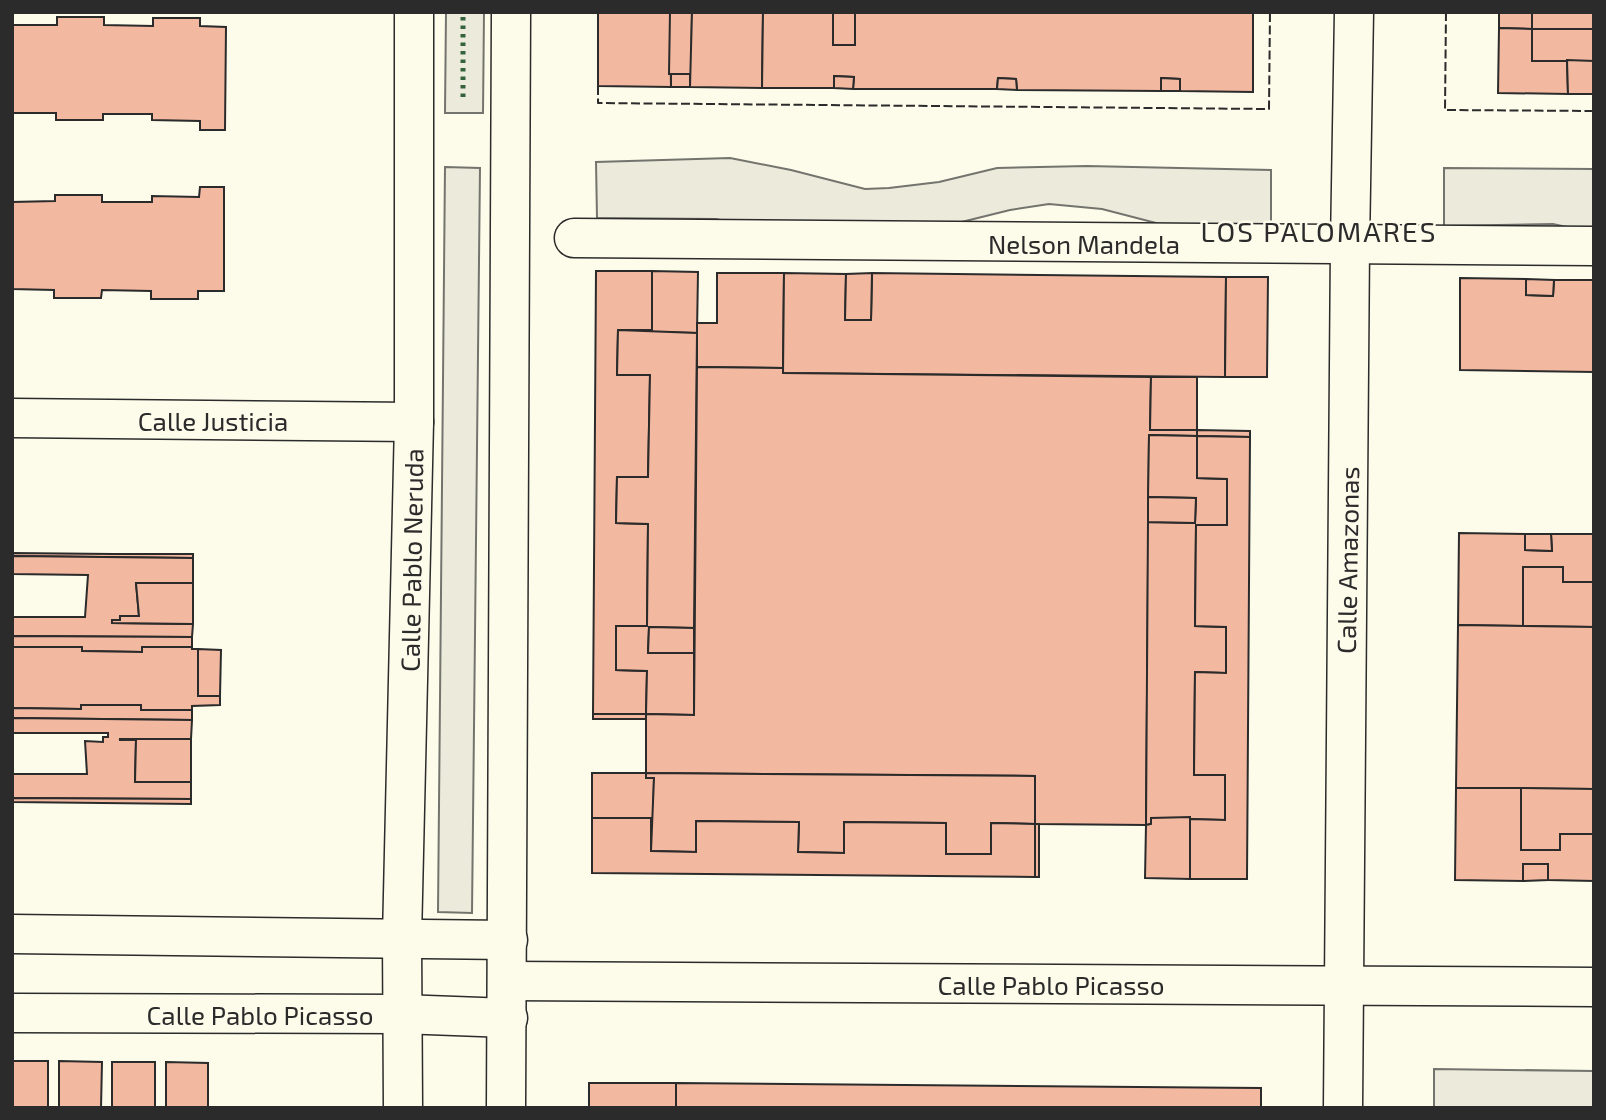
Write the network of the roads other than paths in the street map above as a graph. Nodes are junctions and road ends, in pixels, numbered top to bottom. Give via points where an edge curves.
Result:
1 (414, 12) edge
2 (511, 12) edge
3 (1354, 12) edge
4 (574, 239) dead end
5 (1350, 244) junction
6 (1594, 246) edge
7 (12, 418) edge
8 (414, 422) junction
9 (12, 934) edge
10 (402, 938) junction
11 (508, 940) junction
12 (1343, 986) junction
13 (1594, 987) edge
14 (508, 1000) junction
15 (12, 1013) edge
16 (401, 1014) junction
17 (403, 1108) edge
18 (506, 1108) edge
19 (1343, 1108) edge

1 - 8 street, Calle Pablo Neruda
2 - 11 street
3 - 5 street, Calle Amazonas
4 - 5 street, Nelson Mandela
5 - 6 street, Nelson Mandela
5 - 12 street, Calle Amazonas
7 - 8 street, Calle Justicia
8 - 10 street, Calle Pablo Neruda
9 - 10 street
10 - 11 street
10 - 16 street, Calle Pablo Neruda
11 - 14 street
12 - 13 street, Calle Pablo Picasso
12 - 14 street, Calle Pablo Picasso
12 - 19 street, Calle Amazonas
14 - 16 street, Calle Pablo Picasso
14 - 18 street
15 - 16 street, Calle Pablo Picasso
16 - 17 street, Calle Pablo Neruda

